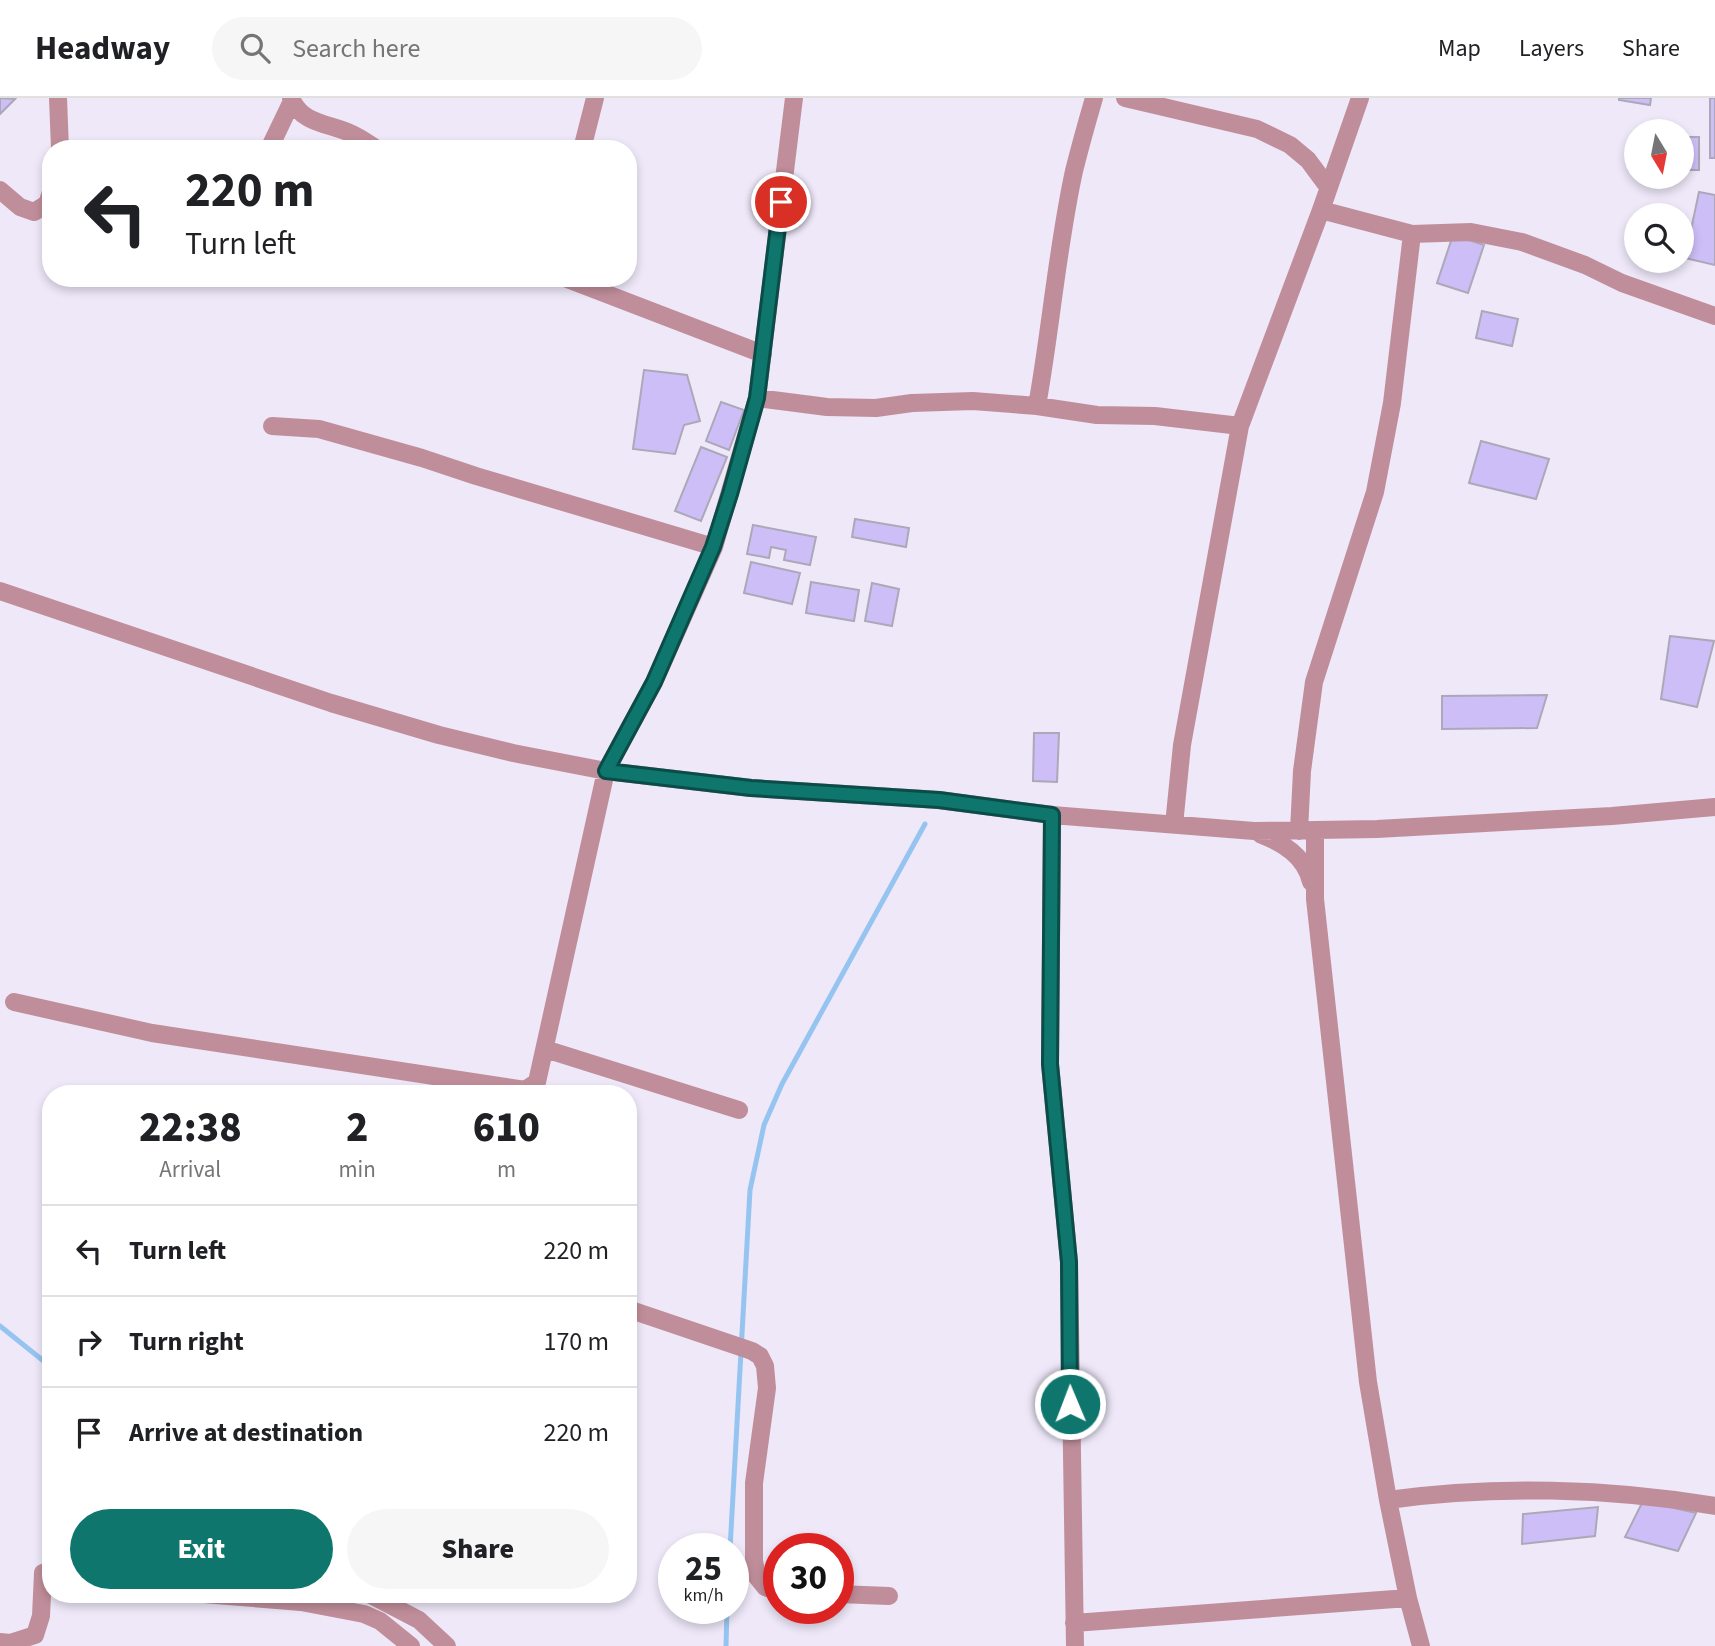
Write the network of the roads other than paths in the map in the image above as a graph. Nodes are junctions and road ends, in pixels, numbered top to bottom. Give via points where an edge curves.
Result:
1 (58, 98) edge
2 (595, 98) edge
3 (794, 98) edge
4 (1094, 98) edge
5 (1125, 98) edge
6 (1360, 98) edge
7 (292, 99) edge
8 (60, 140) edge
9 (273, 140) edge
10 (362, 140) edge
11 (584, 140) edge
12 (1328, 187) junction
13 (0, 190) edge
14 (42, 207) edge
15 (1321, 210) junction
16 (1412, 234) junction
17 (588, 287) edge
18 (1715, 316) edge
19 (763, 354) junction
20 (757, 398) junction
21 (1037, 407) junction
22 (272, 426) dead end
23 (1240, 426) junction
24 (713, 547) junction
25 (0, 591) edge
26 (606, 771) junction
27 (1715, 807) edge
28 (1052, 815) junction
29 (1174, 825) junction
30 (1254, 831) junction
31 (1307, 831) junction
32 (1315, 899) junction
33 (14, 1002) dead end
34 (545, 1049) junction
35 (493, 1085) edge
36 (543, 1085) edge
37 (739, 1110) dead end
38 (637, 1312) edge
39 (1388, 1500) junction
40 (1715, 1506) edge
41 (763, 1584) edge
42 (854, 1595) edge
43 (889, 1596) dead end
44 (1408, 1598) junction
45 (44, 1603) edge
46 (306, 1603) edge
47 (386, 1603) edge
48 (1074, 1623) junction
49 (0, 1642) edge
50 (411, 1646) edge
51 (447, 1646) edge
52 (1075, 1646) edge
53 (1421, 1646) edge

1 - 8 street
2 - 11 street
3 - 19 street
4 - 21 street via 1074,172
5 - 12 street via 1257,129 1290,145
6 - 12 street
7 - 9 street
7 - 10 street via 312,121
12 - 15 street
13 - 14 street via 20,207 34,212
15 - 16 street
15 - 23 street
16 - 18 street via 1471,232 1522,242
16 - 31 street via 1392,403 1375,492 1314,682 1303,771
17 - 19 street
19 - 20 street
20 - 21 street via 827,407 973,401
20 - 24 street
21 - 23 street
22 - 24 street via 318,429
23 - 29 street via 1182,745
24 - 26 street via 654,682
25 - 26 street via 367,714 513,753
26 - 28 street via 751,788 939,800
26 - 34 street
27 - 31 street
28 - 29 street
28 - 48 street via 1050,1064 1069,1262
29 - 30 street
30 - 31 street
30 - 32 street via 1292,850 1304,863
31 - 32 street
32 - 39 street via 1368,1382
33 - 35 street via 152,1033
34 - 36 street
34 - 37 street
38 - 41 street via 752,1351 765,1366 767,1388 754,1483 754,1561
39 - 40 street via 1440,1493 1559,1492
39 - 44 street
42 - 43 street
44 - 48 street
44 - 53 street
45 - 49 street via 34,1635
46 - 50 street via 364,1614
47 - 51 street via 419,1620
48 - 52 street

